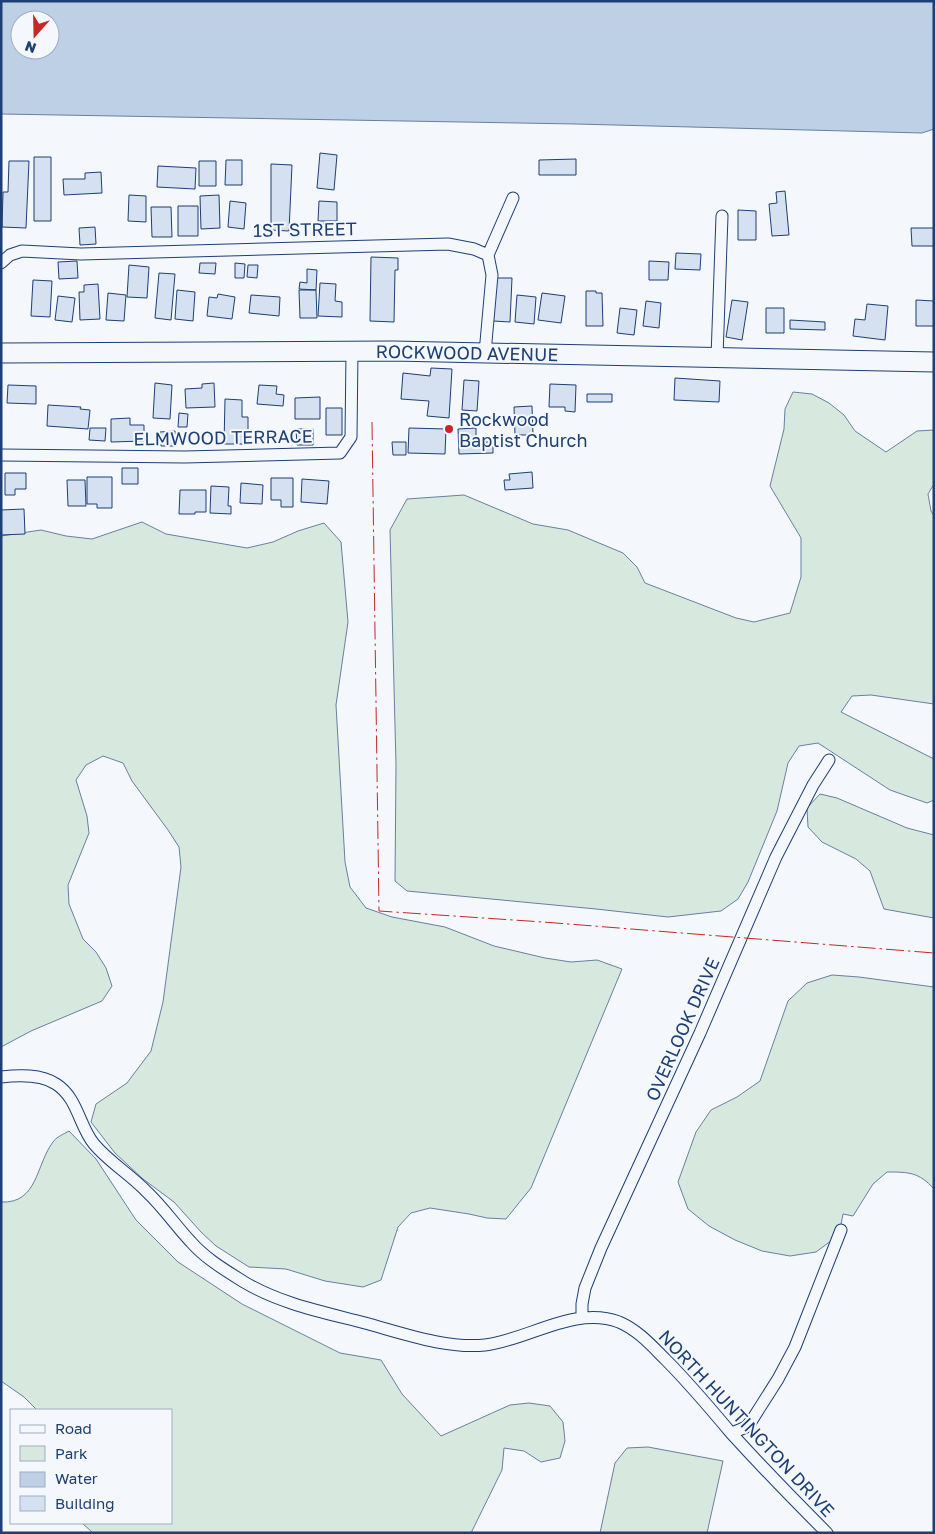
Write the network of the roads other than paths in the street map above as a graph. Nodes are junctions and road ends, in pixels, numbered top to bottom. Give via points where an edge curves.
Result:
1 (513, 198) dead end
2 (722, 216) dead end
3 (488, 255) junction
4 (1, 263) edge
5 (352, 351) junction
6 (485, 353) junction
7 (1, 354) edge
8 (717, 357) junction
9 (934, 362) edge
10 (1, 455) edge
11 (829, 760) dead end
12 (1, 1077) edge
13 (841, 1230) dead end
14 (582, 1318) junction
15 (732, 1433) junction
16 (827, 1533) edge

1 - 3 street
2 - 8 street
3 - 4 street, 1ST STREET via 448,244 81,254 22,251
3 - 6 street via 492,275
5 - 6 main road, ROCKWOOD AVENUE
5 - 7 main road, ROCKWOOD AVENUE
5 - 10 street, ELMWOOD TERRACE via 351,437 340,453 185,457
6 - 8 main road, ROCKWOOD AVENUE
8 - 9 main road, ROCKWOOD AVENUE
11 - 14 street, OVERLOOK DRIVE via 776,857 700,1033 601,1248 585,1288
12 - 14 street, NORTH HUNTINGTON DRIVE via 30,1077 56,1084 72,1101 92,1142 150,1195 191,1243 228,1272 270,1295 313,1310 425,1339 467,1346 501,1342
13 - 15 street via 795,1347 752,1420 746,1427
14 - 15 street, NORTH HUNTINGTON DRIVE via 618,1322 646,1340
15 - 16 street, NORTH HUNTINGTON DRIVE

